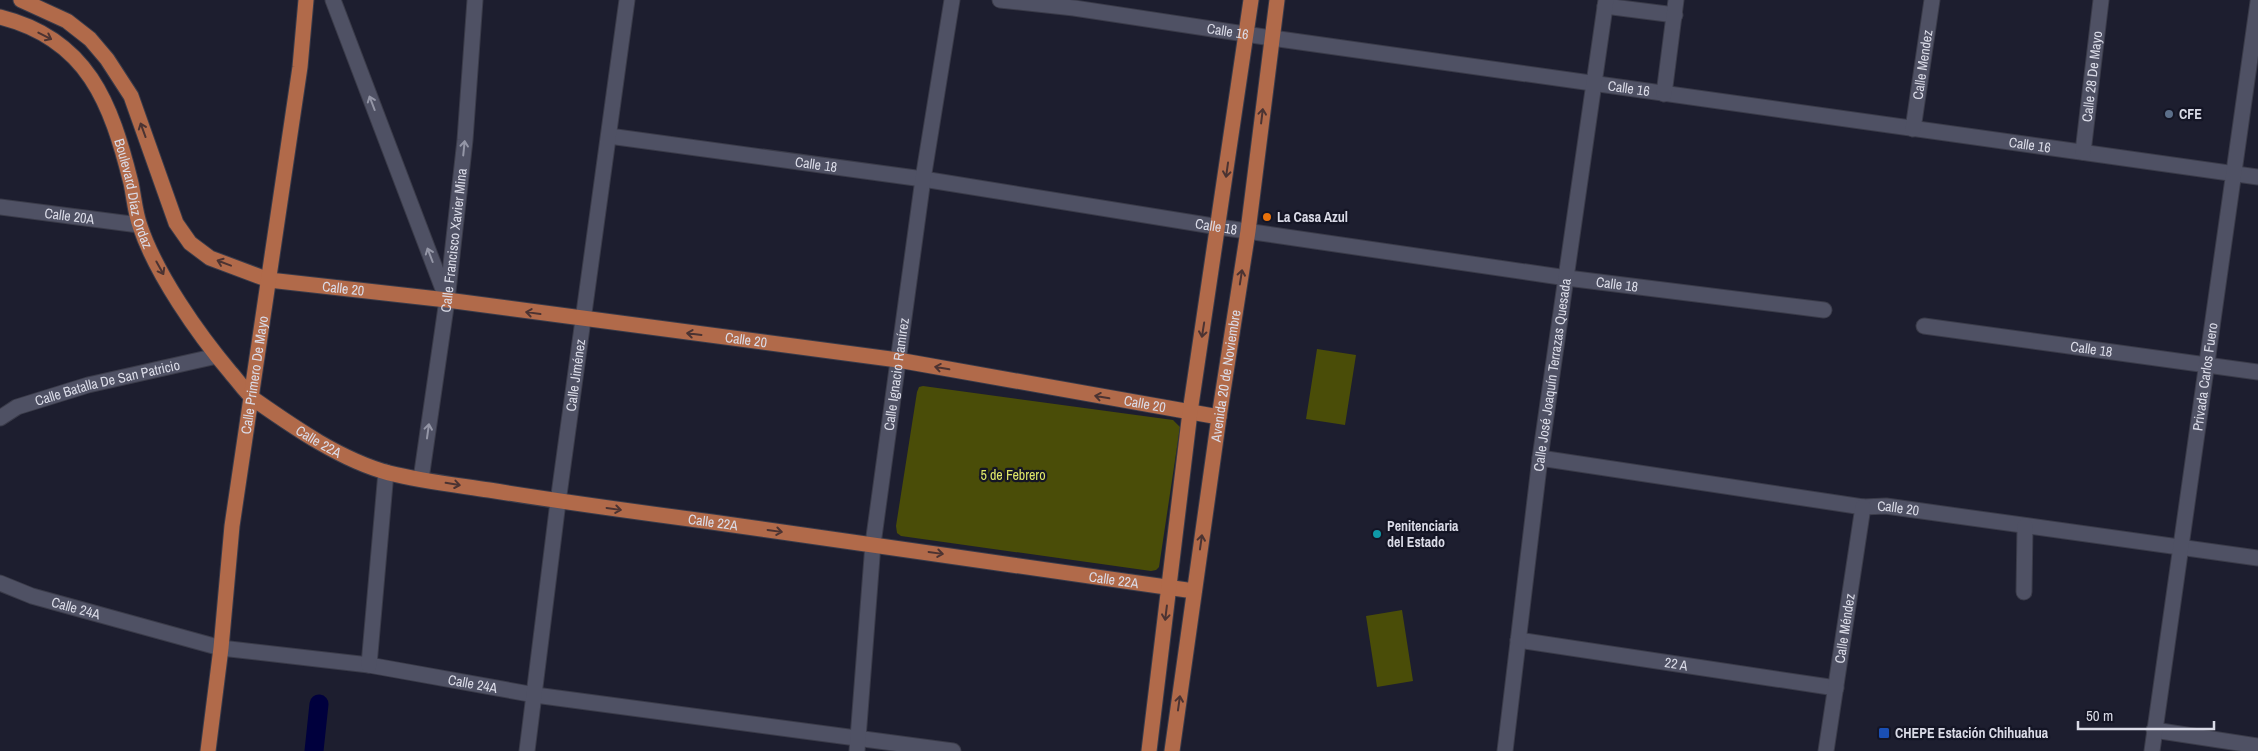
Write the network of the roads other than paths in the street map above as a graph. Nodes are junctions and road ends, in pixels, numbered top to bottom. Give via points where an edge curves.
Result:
1 (21, 0) edge
2 (306, 0) edge
3 (333, 0) edge
4 (475, 0) edge
5 (627, 0) edge
6 (952, 0) edge
7 (1000, 0) edge
8 (1251, 0) edge
9 (1276, 0) edge
10 (1932, 0) edge
11 (2100, 0) edge
12 (2258, 2) edge
13 (1605, 3) edge
14 (1074, 4) edge
15 (1676, 7) edge
16 (0, 17) edge
17 (1246, 34) junction
18 (1272, 38) junction
19 (1593, 83) junction
20 (1664, 94) junction
21 (1913, 128) junction
22 (609, 136) junction
23 (2083, 152) junction
24 (2233, 173) junction
25 (2258, 177) edge
26 (923, 179) junction
27 (0, 206) edge
28 (139, 225) junction
29 (1219, 227) junction
30 (1248, 231) junction
31 (1567, 278) junction
32 (269, 280) junction
33 (447, 300) junction
34 (1824, 310) dead end
35 (584, 320) junction
36 (1924, 326) dead end
37 (217, 356) junction
38 (898, 360) junction
39 (2208, 364) junction
40 (2258, 372) edge
41 (251, 397) junction
42 (0, 405) edge
43 (18, 407) junction
44 (1190, 412) junction
45 (1219, 417) junction
46 (0, 418) edge
47 (1540, 458) junction
48 (386, 472) junction
49 (421, 479) junction
50 (558, 502) junction
51 (1864, 507) junction
52 (2025, 526) junction
53 (873, 544) junction
54 (2180, 547) junction
55 (2258, 558) edge
56 (0, 583) edge
57 (1170, 587) junction
58 (1194, 591) junction
59 (2024, 592) dead end
60 (1518, 640) junction
61 (221, 648) junction
62 (370, 665) junction
63 (1836, 688) junction
64 (535, 695) junction
65 (2154, 730) junction
66 (858, 744) edge
67 (2258, 746) edge
68 (208, 751) edge
69 (526, 751) edge
70 (953, 751) edge
71 (1149, 751) edge
72 (1172, 751) edge
73 (1504, 751) edge
74 (1826, 751) edge
75 (2152, 751) edge

32 -> 1 main road, Boulevard Díaz Ordaz via 210,258 190,243 176,223 131,96 107,59 90,39 67,21
2 - 32 main road, Calle Primero De Mayo via 300,67
33 -> 3 street
33 -> 4 street, Calle Francisco Xavier Mina via 465,140
5 - 22 street, Calle Jiménez
6 - 26 street, Calle Ignacio Ramírez
7 - 14 street, Calle 16
8 - 17 main road, Avenida 20 de Noviembre
9 - 18 main road, Avenida 20 de Noviembre
10 - 21 street, Calle Mendez
11 - 23 street, Calle 28 De Mayo
12 - 24 street, Privada Carlos Fuero
13 - 15 street
13 - 19 street, Calle José Joaquín Terrazas Quesada
14 - 17 street, Calle 16
15 - 20 street
16 -> 28 main road, Boulevard Díaz Ordaz via 50,38 71,53 88,73 108,105 124,154
17 - 18 street, Calle 16
17 -> 29 main road, Avenida 20 de Noviembre
18 - 19 street, Calle 16
30 -> 18 main road, Avenida 20 de Noviembre
19 - 20 street, Calle 16
19 - 31 street, Calle José Joaquín Terrazas Quesada
20 - 21 street, Calle 16
21 - 23 street, Calle 16
22 - 26 street, Calle 18
22 - 35 street, Calle Jiménez
23 - 24 street, Calle 16
24 - 25 street, Calle 16
24 - 39 street, Privada Carlos Fuero
26 - 29 street, Calle 18
26 - 38 street, Calle Ignacio Ramírez
27 - 28 street, Calle 20A
28 -> 37 main road, Boulevard Díaz Ordaz via 190,320
29 - 30 street, Calle 18
29 -> 44 main road, Avenida 20 de Noviembre
30 - 31 street, Calle 18
45 -> 30 main road, Avenida 20 de Noviembre
31 - 34 street, Calle 18
31 - 47 street, Calle José Joaquín Terrazas Quesada
32 - 33 main road, Calle 20
32 - 41 main road, Calle Primero De Mayo
35 -> 33 main road, Calle 20
49 -> 33 street, Calle Francisco Xavier Mina
38 -> 35 main road, Calle 20
35 - 50 street, Calle Jiménez
36 - 39 street, Calle 18
37 - 41 main road, Boulevard Díaz Ordaz
37 - 43 street, Calle Batalla De San Patricio via 88,385
44 -> 38 main road, Calle 20
38 - 53 street, Calle Ignacio Ramírez
39 - 40 street, Calle 18
39 - 54 street, Privada Carlos Fuero
41 - 48 main road, Calle 22A via 314,438
41 - 61 main road, Calle Primero De Mayo via 232,526
42 - 43 street
43 - 46 street, Calle Batalla De San Patricio
44 - 45 main road, Calle 20
44 - 57 main road, Avenida 20 de Noviembre
58 -> 45 main road, Avenida 20 de Noviembre
47 - 51 street, Calle 20
47 - 60 street, Calle José Joaquín Terrazas Quesada
48 - 49 main road, Calle 22A
48 - 62 street
49 -> 50 main road, Calle 22A
50 -> 53 main road, Calle 22A
50 - 64 street, Calle Jiménez
51 - 52 street, Calle 20 via 1886,506
51 - 63 street, Calle Méndez
52 - 54 street, Calle 20
52 - 59 street
53 -> 57 main road, Calle 22A
53 - 66 street, Calle Ignacio Ramírez
54 - 55 street, Calle 20
54 - 65 street, Privada Carlos Fuero
56 - 61 street, Calle 24A via 32,596
57 - 58 main road, Calle 22A
57 -> 71 main road, Avenida 20 de Noviembre
72 -> 58 main road, Avenida 20 de Noviembre
60 - 63 street, 22 A
60 - 73 street, Calle José Joaquín Terrazas Quesada
61 - 62 street, Calle 24A
61 - 68 main road, Calle Primero De Mayo
62 - 64 street, Calle 24A
63 - 74 street, Calle Méndez
64 - 66 street, Calle 24A
64 - 69 street, Calle Jiménez
65 - 67 street
65 - 75 street, Privada Carlos Fuero
66 - 70 street, Calle 24A

